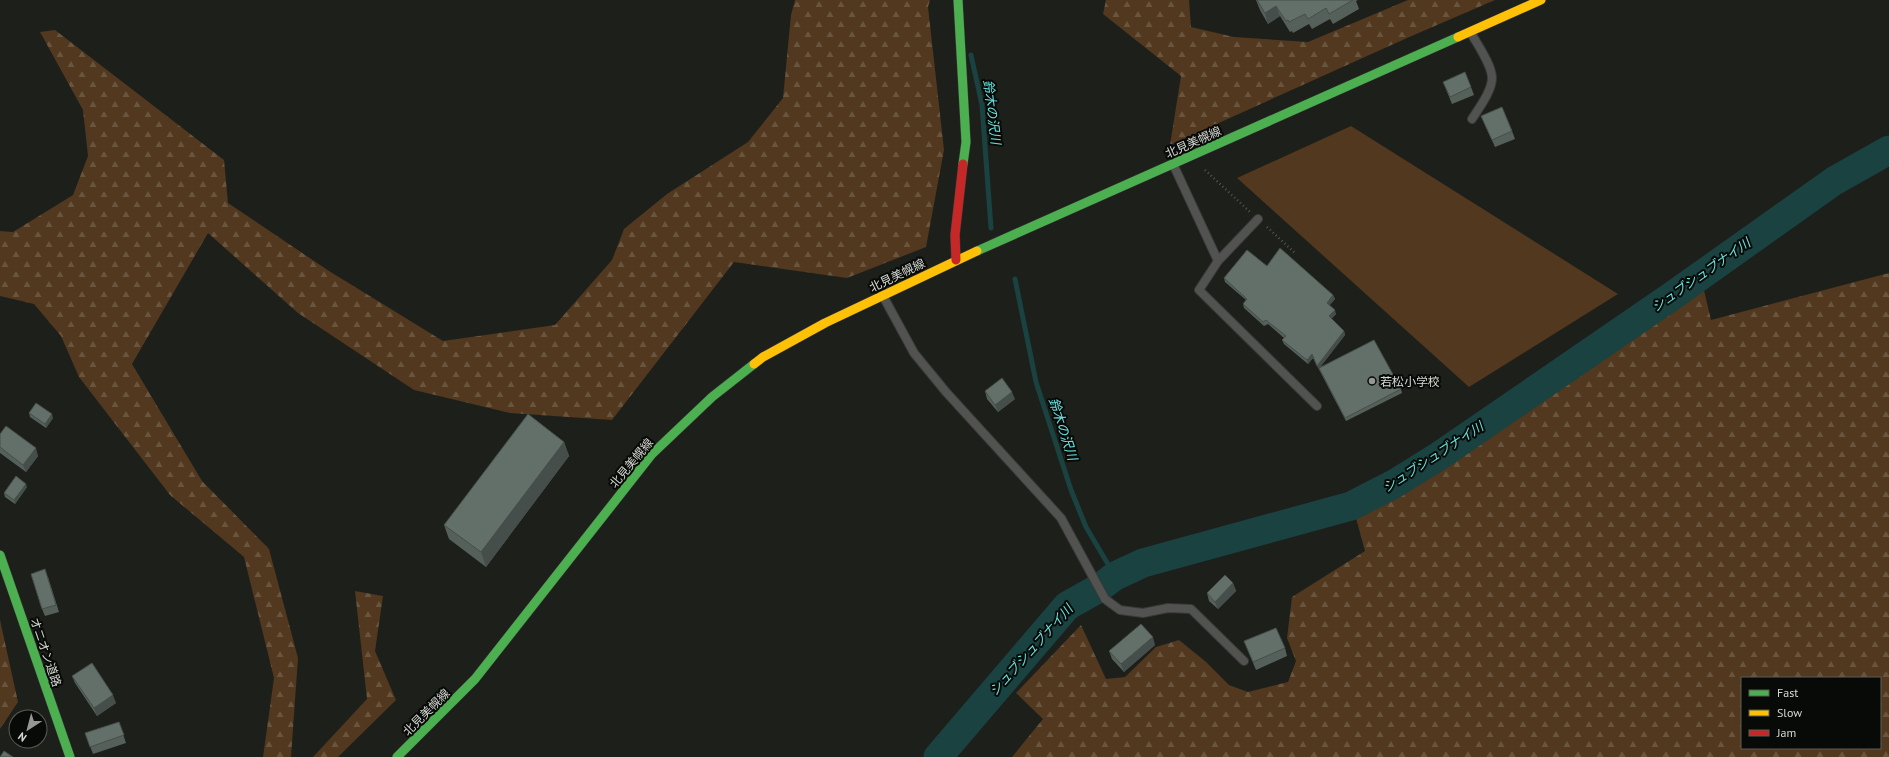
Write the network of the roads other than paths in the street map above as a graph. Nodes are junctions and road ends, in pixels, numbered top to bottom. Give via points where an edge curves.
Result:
1 (958, 0) edge
2 (1541, 0) edge
3 (1470, 32) junction
4 (1472, 119) dead end
5 (1173, 164) junction
6 (1258, 219) road end
7 (956, 260) junction
8 (1218, 261) junction
9 (883, 296) junction
10 (1318, 406) dead end
11 (0, 555) edge
12 (1244, 661) dead end
13 (70, 757) edge
14 (398, 757) edge

1 - 7 main road via 966,142 955,235
2 - 3 main road, 北見美幌線
3 - 4 lane via 1492,77 1490,86
3 - 5 main road, 北見美幌線
5 - 7 main road, 北見美幌線
5 - 8 lane
6 - 8 lane
7 - 9 main road, 北見美幌線
8 - 10 lane via 1199,290
9 - 12 lane via 914,353 946,392 1061,518 1106,599 1120,610 1143,613 1168,608 1191,609
9 - 14 main road, 北見美幌線 via 763,357 712,397 652,454 475,679
11 - 13 main road, オニオン道路

